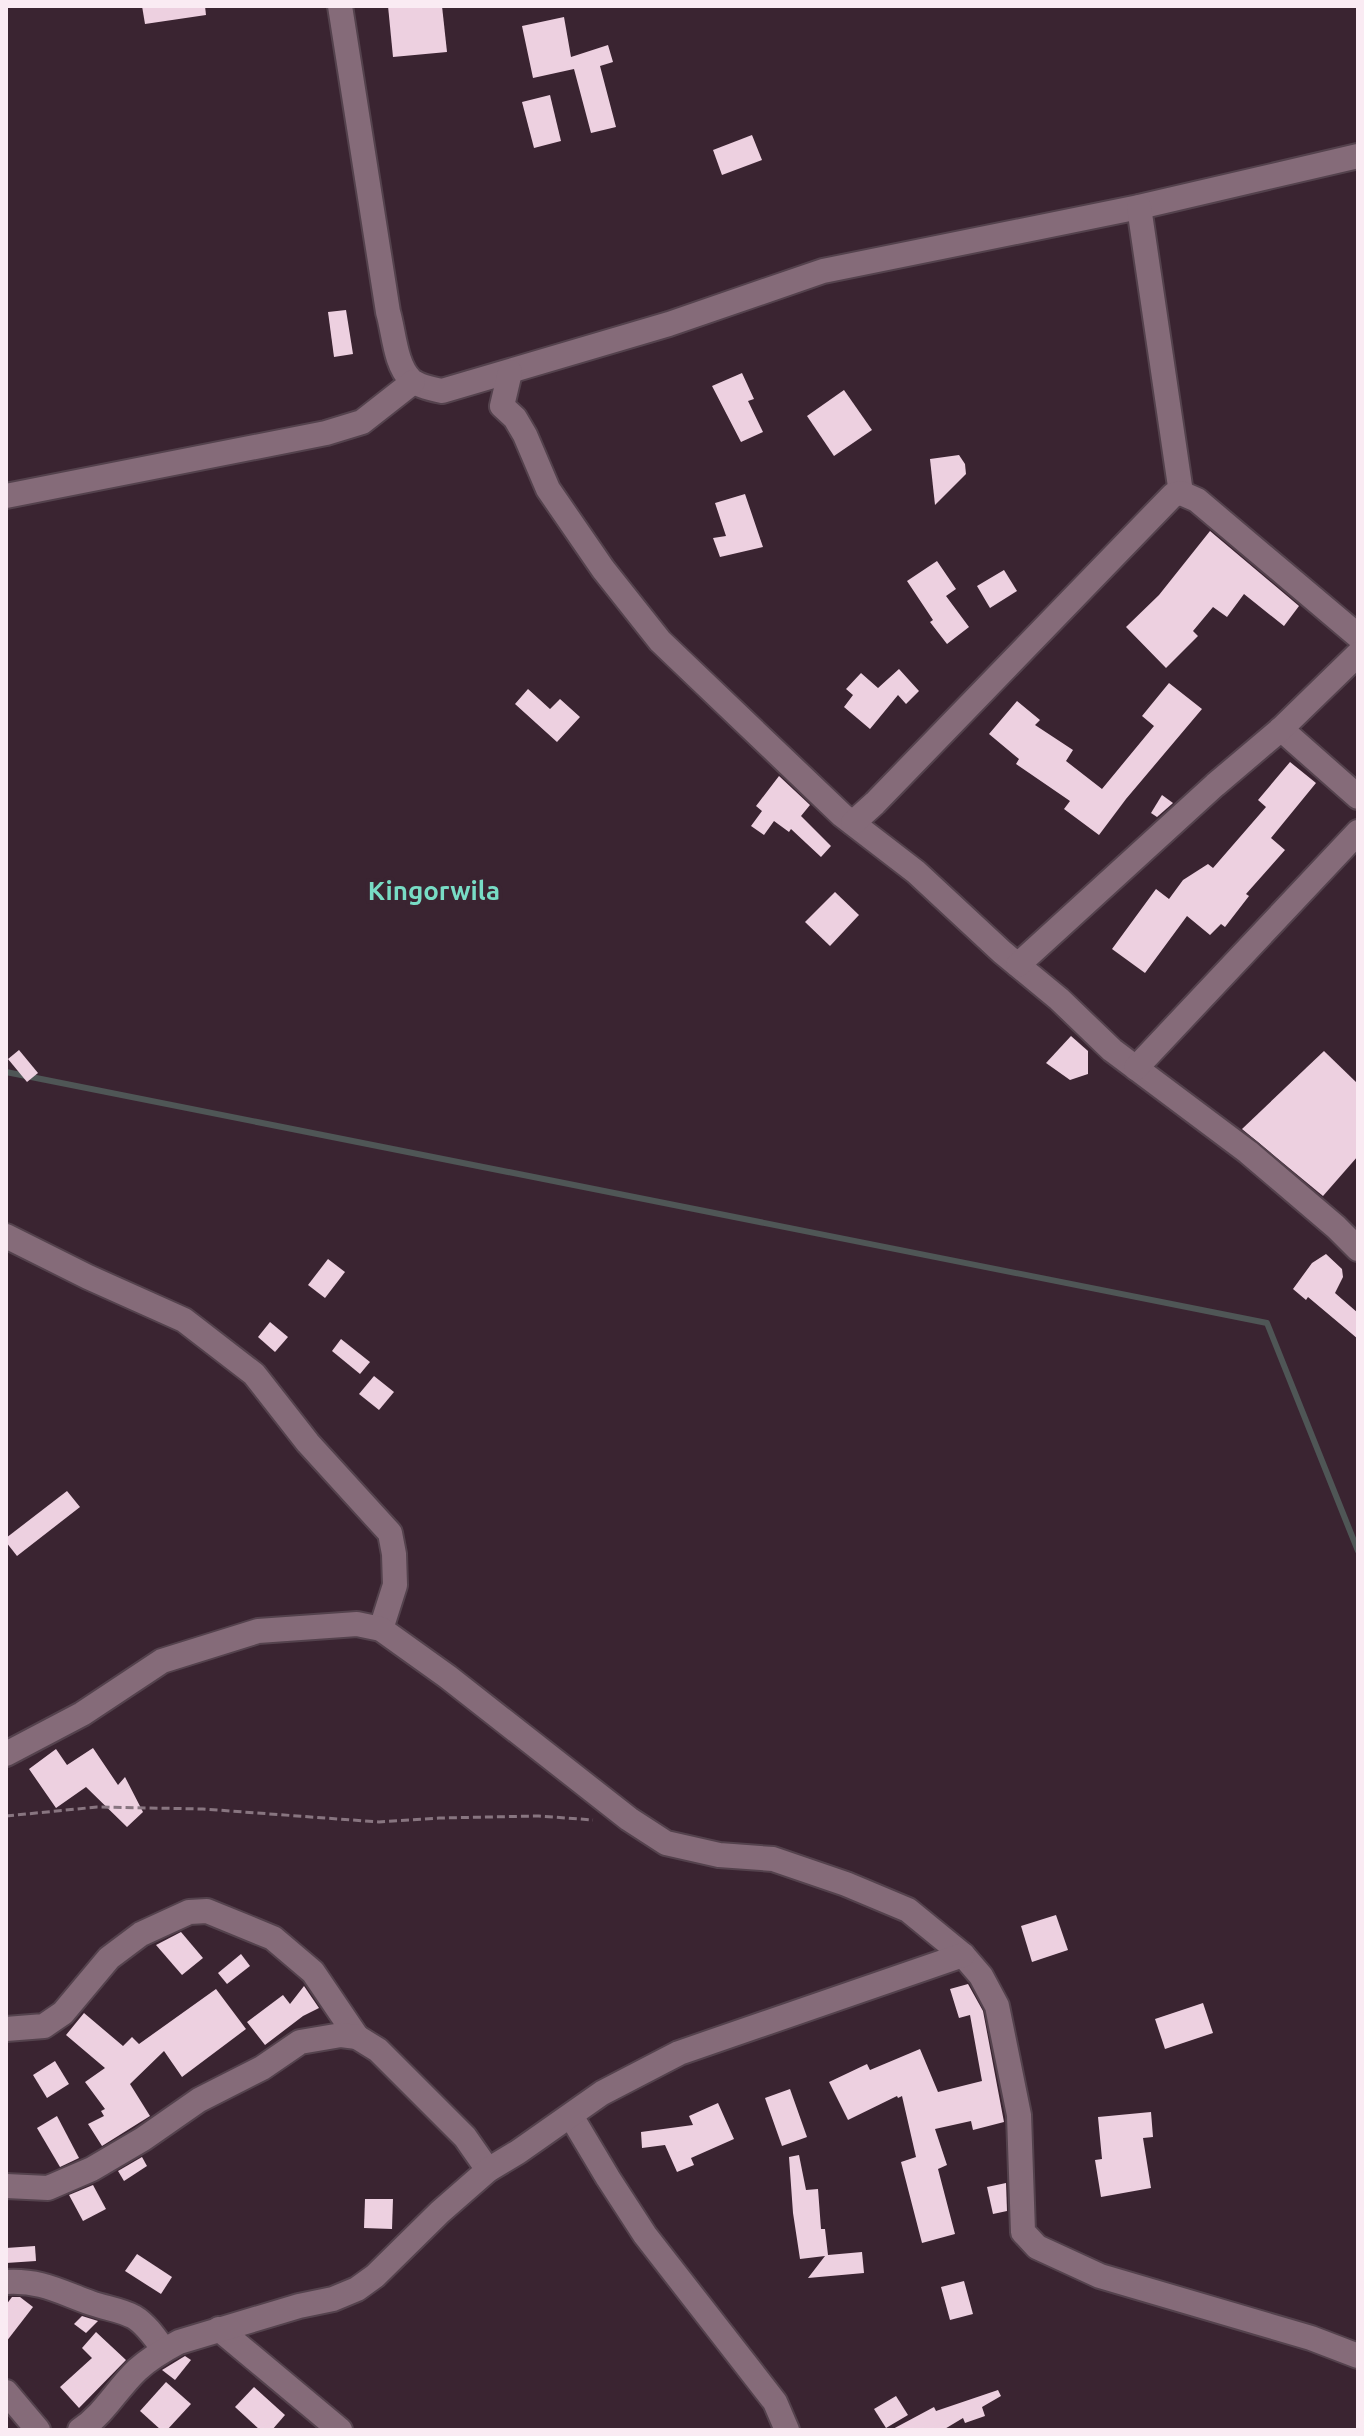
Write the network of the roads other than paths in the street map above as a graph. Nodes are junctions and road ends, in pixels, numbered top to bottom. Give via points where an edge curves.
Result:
1 (340, 6) edge
2 (1358, 156) edge
3 (1139, 207) junction
4 (510, 372) junction
5 (413, 382) junction
6 (1181, 493) junction
7 (6, 496) edge
8 (1358, 636) edge
9 (1358, 654) edge
10 (1281, 729) junction
11 (1358, 797) edge
12 (853, 823) junction
13 (1358, 832) edge
14 (1018, 965) junction
15 (1136, 1068) junction
16 (6, 1236) edge
17 (1358, 1249) edge
18 (381, 1629) junction
19 (6, 1754) edge
20 (963, 1955) junction
21 (6, 2029) edge
22 (357, 2037) junction
23 (571, 2116) junction
24 (488, 2170) junction
25 (6, 2186) edge
26 (6, 2282) edge
27 (219, 2329) junction
28 (164, 2350) junction
29 (1358, 2356) edge
30 (6, 2392) edge
31 (38, 2430) edge
32 (80, 2430) edge
33 (340, 2430) edge
34 (787, 2430) edge

1 - 5 street via 388,312 404,371
2 - 3 street
3 - 4 street via 823,271
3 - 6 street
4 - 5 street via 442,391
4 - 12 street via 502,406 515,418 548,489 603,569 660,641
5 - 7 street via 362,422 326,433
6 - 8 street via 1197,500
6 - 12 street via 1166,500
9 - 10 street
10 - 11 street
10 - 14 street
12 - 14 street
13 - 15 street
14 - 15 street
15 - 17 street via 1248,1152
16 - 18 street via 184,1320 254,1374 390,1533 395,1585
18 - 19 street via 357,1624 258,1631 162,1661 82,1714
18 - 20 street via 666,1843 719,1855 773,1859 846,1884 908,1910
20 - 23 street via 679,2053 602,2093
20 - 29 street via 997,2006 1019,2115 1023,2232 1037,2247 1100,2276
21 - 22 street via 44,2026 63,2013 109,1958 141,1934 189,1912 207,1911 273,1938 313,1972
22 - 24 street via 378,2050 435,2106
22 - 25 street via 300,2042 92,2169 48,2188
23 - 24 street
23 - 34 street via 645,2235 775,2402
24 - 27 street via 357,2289
26 - 28 street via 52,2286 134,2317
27 - 28 street
27 - 33 street
28 - 32 street via 135,2371
30 - 31 street

